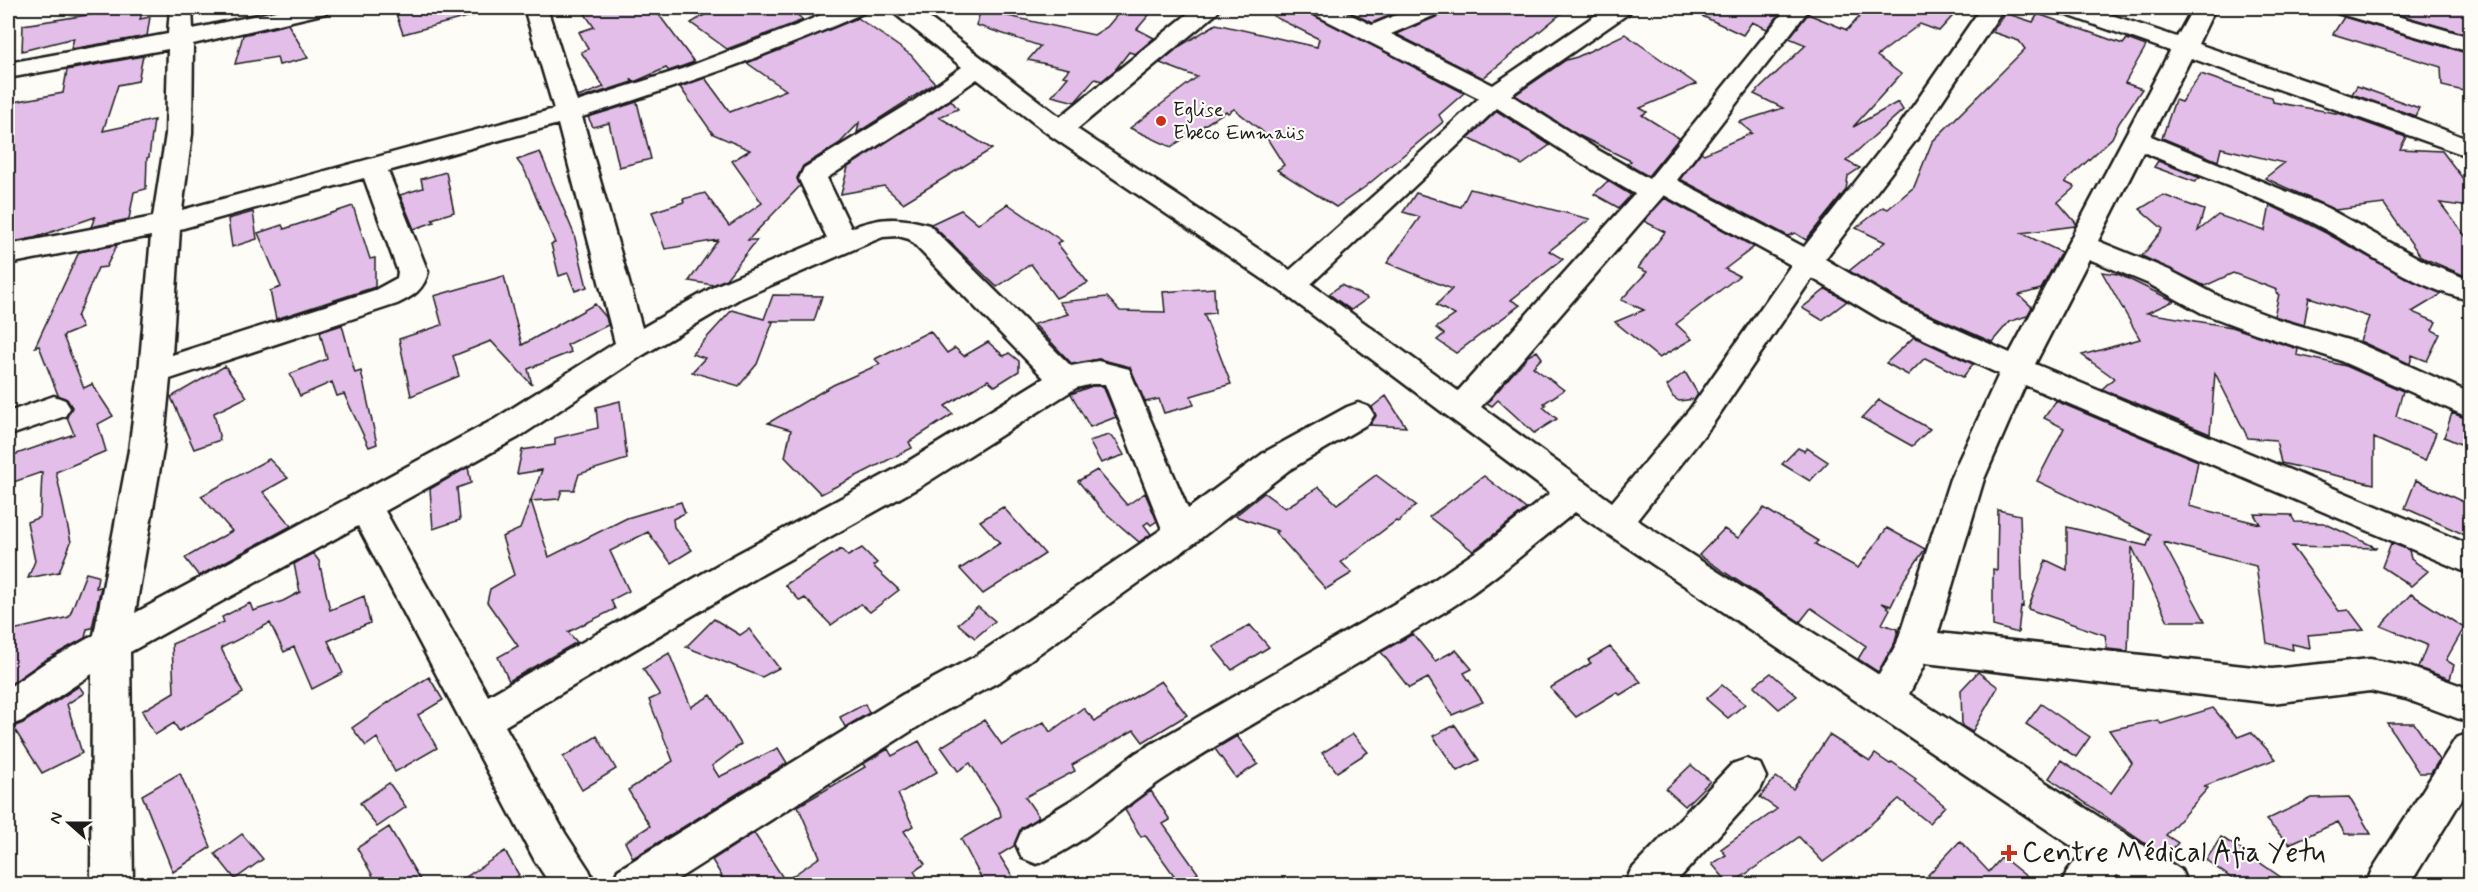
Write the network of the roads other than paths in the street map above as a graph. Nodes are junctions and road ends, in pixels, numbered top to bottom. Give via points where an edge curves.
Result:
1 (318, 8) edge
2 (535, 8) edge
3 (855, 8) edge
4 (1209, 8) edge
5 (1320, 8) edge
6 (1432, 8) edge
7 (1621, 8) edge
8 (1799, 8) edge
9 (1993, 8) edge
10 (2069, 8) edge
11 (2204, 8) edge
12 (2345, 8) edge
13 (908, 9) edge
14 (181, 23) edge
15 (1374, 33) junction
16 (2470, 45) edge
17 (2185, 47) junction
18 (977, 68) junction
19 (8, 69) edge
20 (1497, 97) junction
21 (568, 113) junction
22 (1060, 130) junction
23 (2137, 140) junction
24 (2470, 149) edge
25 (373, 167) junction
26 (1656, 187) junction
27 (166, 224) junction
28 (843, 242) junction
29 (2082, 245) junction
30 (8, 254) edge
31 (1808, 262) junction
32 (1292, 285) junction
33 (2470, 290) edge
34 (632, 347) junction
35 (2017, 369) junction
36 (155, 372) junction
37 (1065, 380) junction
38 (2470, 406) edge
39 (54, 408) dead end
40 (1460, 410) junction
41 (1358, 415) dead end
42 (8, 424) edge
43 (1574, 494) junction
44 (365, 507) junction
45 (1615, 523) junction
46 (1181, 534) junction
47 (2470, 560) edge
48 (111, 644) junction
49 (1915, 646) junction
50 (1885, 701) junction
51 (2470, 706) edge
52 (8, 709) edge
53 (481, 720) junction
54 (2470, 751) edge
55 (1746, 777) dead end
56 (1037, 843) dead end
57 (2112, 849) junction
58 (112, 885) edge
59 (574, 885) edge
60 (633, 885) edge
61 (1646, 885) edge
62 (2084, 885) edge
63 (2166, 885) edge
64 (2387, 885) edge

1 - 14 street
2 - 21 street
3 - 21 street via 691,74
4 - 22 street
5 - 15 street
6 - 15 street
7 - 20 street via 1508,84
8 - 26 street
9 - 31 street via 1907,134
10 - 17 street
11 - 17 street
12 - 16 street
13 - 18 street
14 - 19 street
14 - 27 street via 179,134
15 - 20 street
17 - 23 street
17 - 24 street
18 - 22 street
18 - 28 street via 814,174
20 - 26 street via 1589,156
20 - 32 street
21 - 25 street
21 - 34 street
22 - 32 street
23 - 29 street
23 - 33 street via 2317,214 2421,272
25 - 27 street
25 - 36 street via 412,272 405,289
26 - 31 street
26 - 40 street
27 - 30 street
27 - 36 street
28 - 34 street via 728,292
28 - 37 street via 888,224 919,232
29 - 35 street
29 - 38 street via 2159,277 2213,306 2347,351
31 - 35 street via 1892,312
31 - 45 street via 1701,417
32 - 40 street
34 - 44 street via 507,428
35 - 47 street
35 - 49 street via 1966,479
36 - 48 street via 146,450
37 - 46 street via 1094,371 1118,377
37 - 53 street via 911,476
39 - 42 street
40 - 43 street
41 - 46 street via 1277,461
43 - 45 street
43 - 56 street via 1438,597 1150,766 1094,808
44 - 48 street
44 - 53 street
45 - 50 street
46 - 60 street via 989,668 916,707
48 - 52 street
48 - 58 street
49 - 50 street
49 - 51 street via 2272,686 2370,675 2407,683
50 - 57 street
53 - 59 street via 549,847
54 - 64 street
55 - 61 street
57 - 62 street
57 - 63 street

